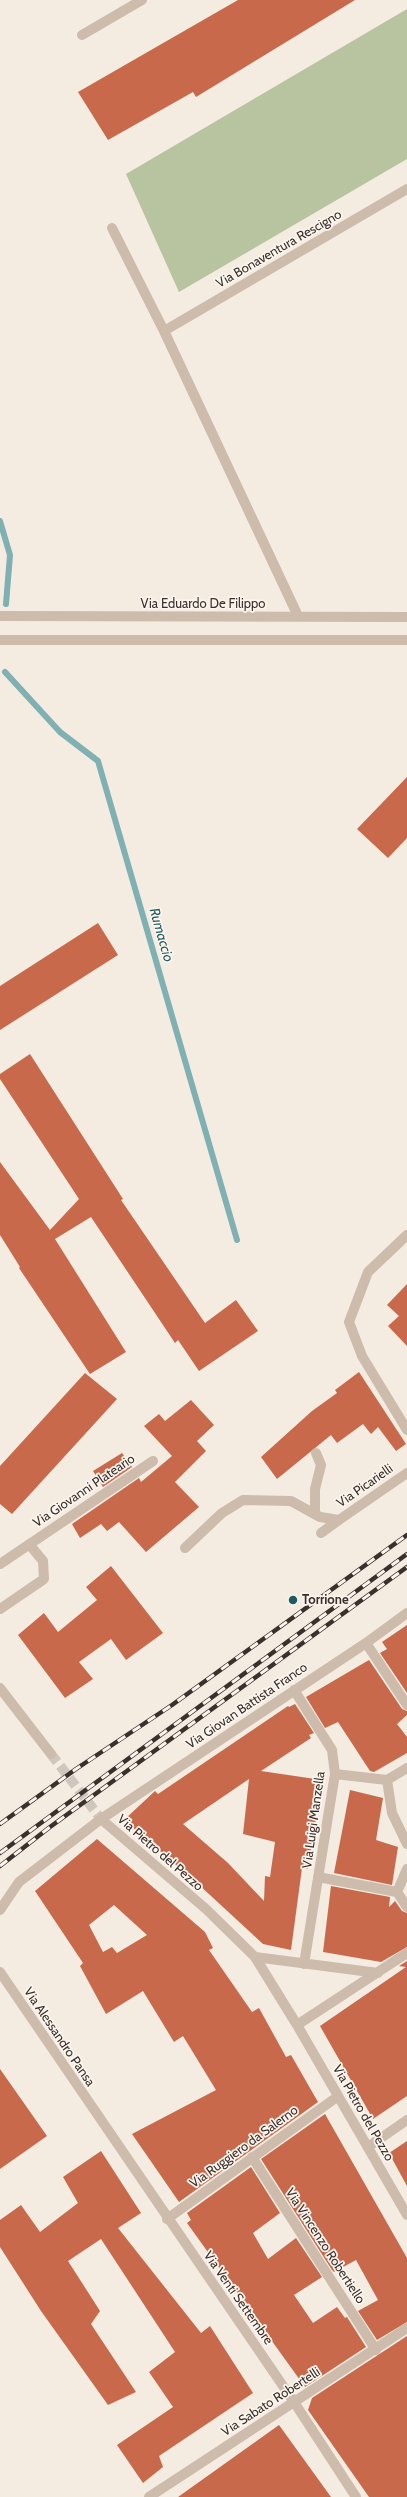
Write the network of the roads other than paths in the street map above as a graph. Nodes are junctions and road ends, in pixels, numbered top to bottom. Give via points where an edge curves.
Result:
1 (142, 0) edge
2 (82, 35) dead end
3 (407, 189) edge
4 (112, 228) dead end
5 (164, 331) junction
6 (0, 616) edge
7 (298, 616) junction
8 (407, 617) edge
9 (0, 640) edge
10 (407, 640) edge
11 (406, 1238) edge
12 (407, 1430) edge
13 (316, 1453) dead end
14 (154, 1461) dead end
15 (407, 1472) edge
16 (314, 1514) junction
17 (339, 1520) junction
18 (321, 1533) dead end
19 (29, 1544) junction
20 (185, 1548) dead end
21 (0, 1564) edge
22 (0, 1609) edge
23 (407, 1613) edge
24 (366, 1643) junction
25 (0, 1688) edge
26 (294, 1690) junction
27 (407, 1705) edge
28 (51, 1754) tunnel mouth
29 (407, 1768) edge
30 (335, 1774) junction
31 (387, 1780) junction
32 (101, 1819) junction
33 (407, 1844) edge
34 (407, 1869) edge
35 (318, 1877) junction
36 (398, 1892) junction
37 (407, 1907) edge
38 (0, 1910) edge
39 (407, 1954) edge
40 (255, 1957) junction
41 (304, 1964) junction
42 (0, 1972) edge
43 (378, 1974) junction
44 (297, 2025) junction
45 (337, 2097) junction
46 (97, 2116) joint
47 (407, 2120) edge
48 (368, 2147) junction
49 (252, 2157) junction
50 (407, 2215) edge
51 (167, 2219) junction
52 (407, 2328) edge
53 (376, 2350) junction
54 (294, 2402) junction
55 (150, 2497) edge
56 (356, 2497) edge

1 - 2 street
3 - 5 street, Via Bonaventura Rescigno
4 - 5 street
5 - 7 street
6 - 7 street, Via Eduardo De Filippo
7 - 8 street, Via Eduardo De Filippo
9 - 10 street
11 - 12 street via 368,1272 349,1322 362,1356
13 - 16 street, Via Picarielli via 321,1465 315,1489
14 - 19 street, Via Giovanni Plateario
15 - 17 street, Via Picarielli
16 - 17 street, Via Picarielli
16 - 20 street, Via Picarielli via 291,1501 243,1500 222,1514
17 - 18 street
19 - 21 street, Via Giovanni Plateario
19 - 22 street, Via Giovanni Plateario via 43,1561 44,1579
23 - 24 street, Via Giovan Battista Franco
24 - 26 street, Via Giovan Battista Franco
24 - 27 street
25 - 28 street
26 - 30 street, Via Luigi Manzella via 332,1750
26 - 32 street, Via Giovan Battista Franco
29 - 31 street
30 - 31 street
30 - 35 street, Via Luigi Manzella
31 - 33 street via 392,1813
32 - 38 street, Via Giovan Battista Franco via 20,1882
32 - 40 street, Via Pietro del Pezzo via 206,1909
34 - 36 street
35 - 36 street
35 - 41 street, Via Luigi Manzella
36 - 37 street
39 - 43 street
40 - 41 street
40 - 44 street, Via Pietro del Pezzo
41 - 43 street
42 - 46 street, Via Alessandro Pansa
43 - 44 street
44 - 45 street, Via Pietro del Pezzo
45 - 48 street, Via Pietro del Pezzo
45 - 49 street, Via Ruggiero da Salerno
46 - 51 street, Via Venti Settembre
47 - 48 street
48 - 50 street, Via Pietro del Pezzo
49 - 51 street, Via Ruggiero da Salerno
49 - 53 street, Via Vincenzo Robertiello
51 - 54 street, Via Venti Settembre
52 - 53 street, Via Sabato Robertelli
53 - 54 street, Via Sabato Robertelli
54 - 55 street, Via Sabato Robertelli
54 - 56 street, Via Venti Settembre

